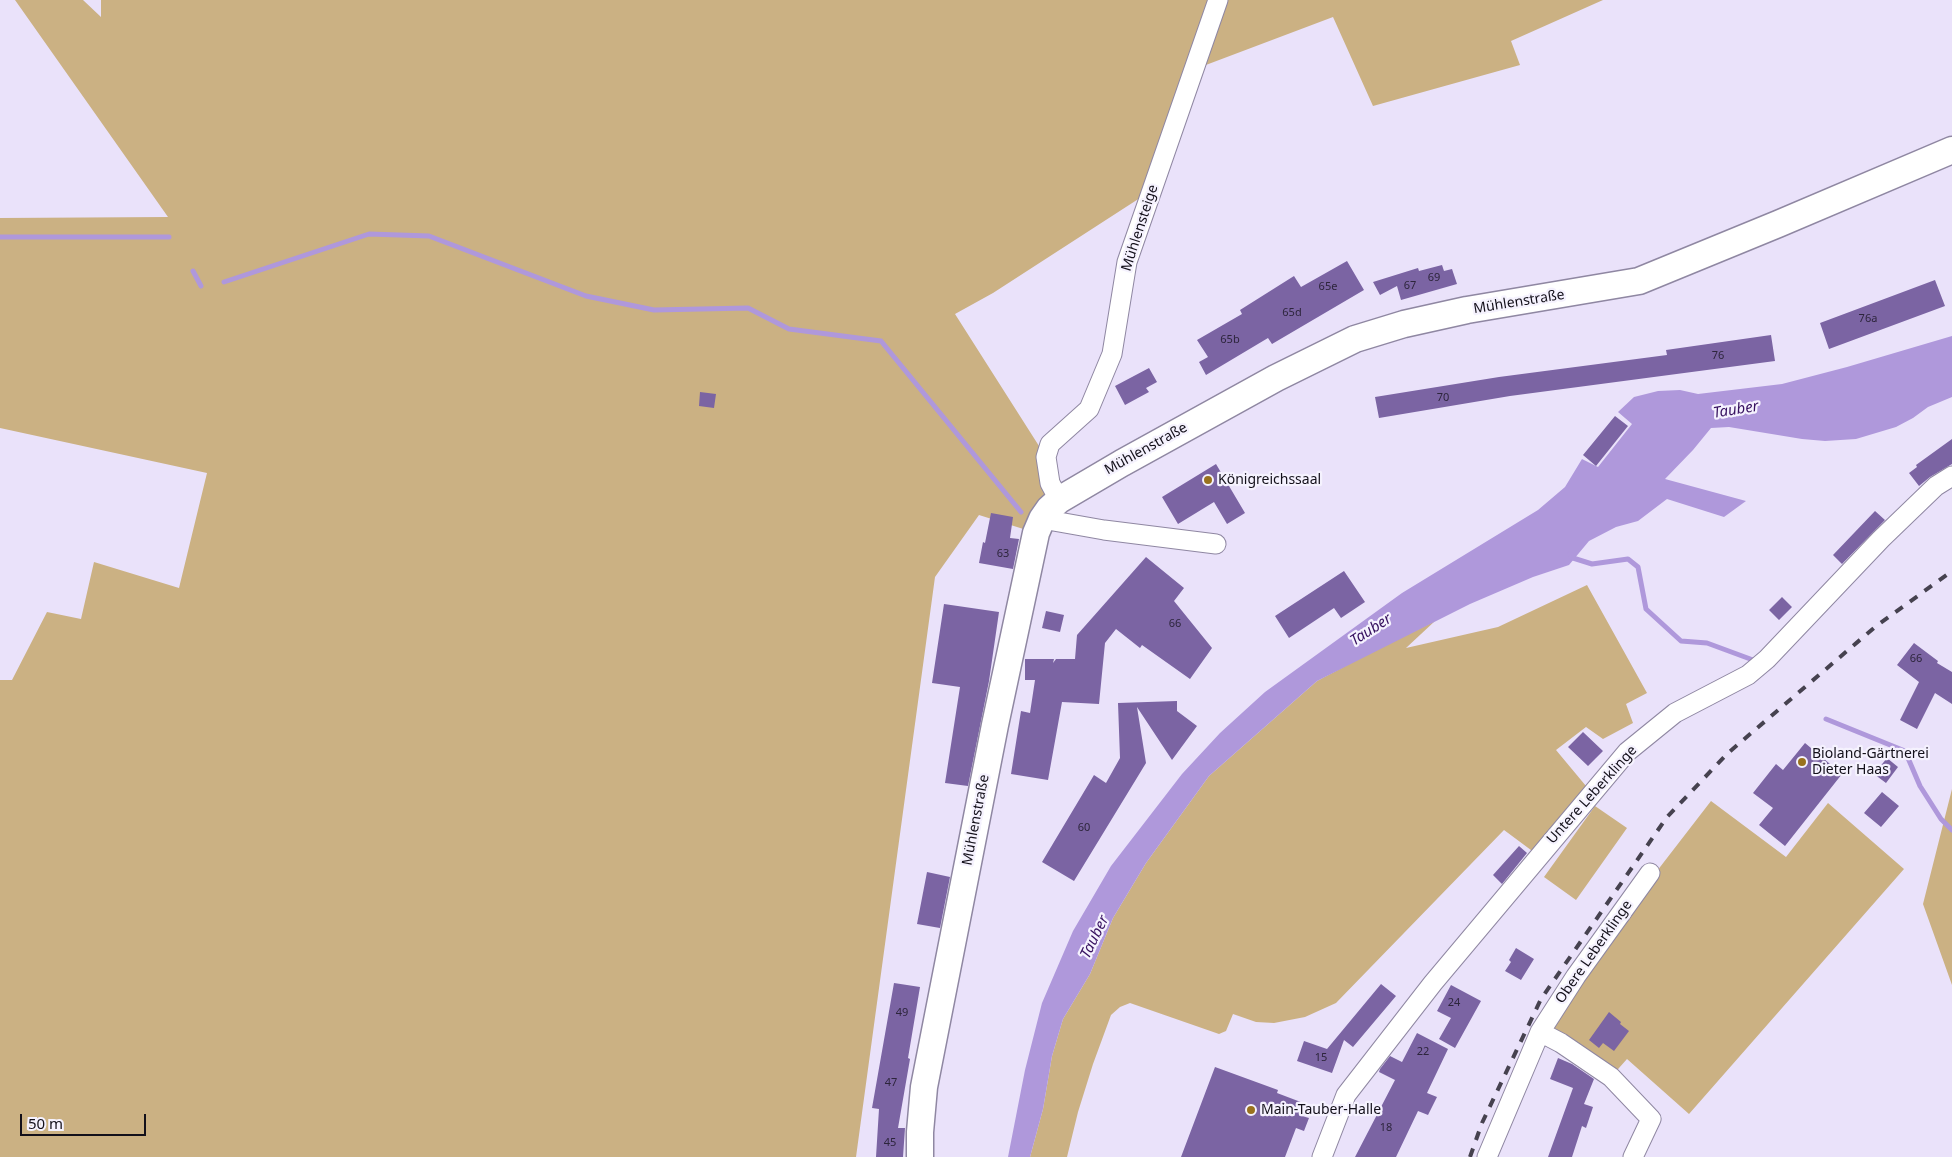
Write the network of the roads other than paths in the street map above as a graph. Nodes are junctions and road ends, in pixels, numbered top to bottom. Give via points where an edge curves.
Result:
1 (1218, 0) edge
2 (1952, 150) edge
3 (1952, 476) edge
4 (1050, 509) junction
5 (1216, 544) dead end
6 (1650, 873) dead end
7 (1540, 1032) junction
8 (920, 1157) edge
9 (1322, 1157) edge
10 (1487, 1157) edge
11 (1633, 1157) edge

1 - 4 street, Mühlensteige via 1127,262 1112,354 1089,409 1050,444 1046,457
2 - 4 main road, Mühlenstraße via 1639,280 1458,312 1355,339 1276,378 1122,463
3 - 9 street, Untere Leberklinge via 1936,486 1881,540 1767,659 1748,675 1675,713 1621,758 1433,983 1346,1095
4 - 5 street via 1104,530
4 - 8 main road, Mühlenstraße via 1036,533 949,955 924,1087
6 - 7 street, Obere Leberklinge
7 - 10 street, Obere Leberklinge
7 - 11 street via 1611,1077 1652,1119

